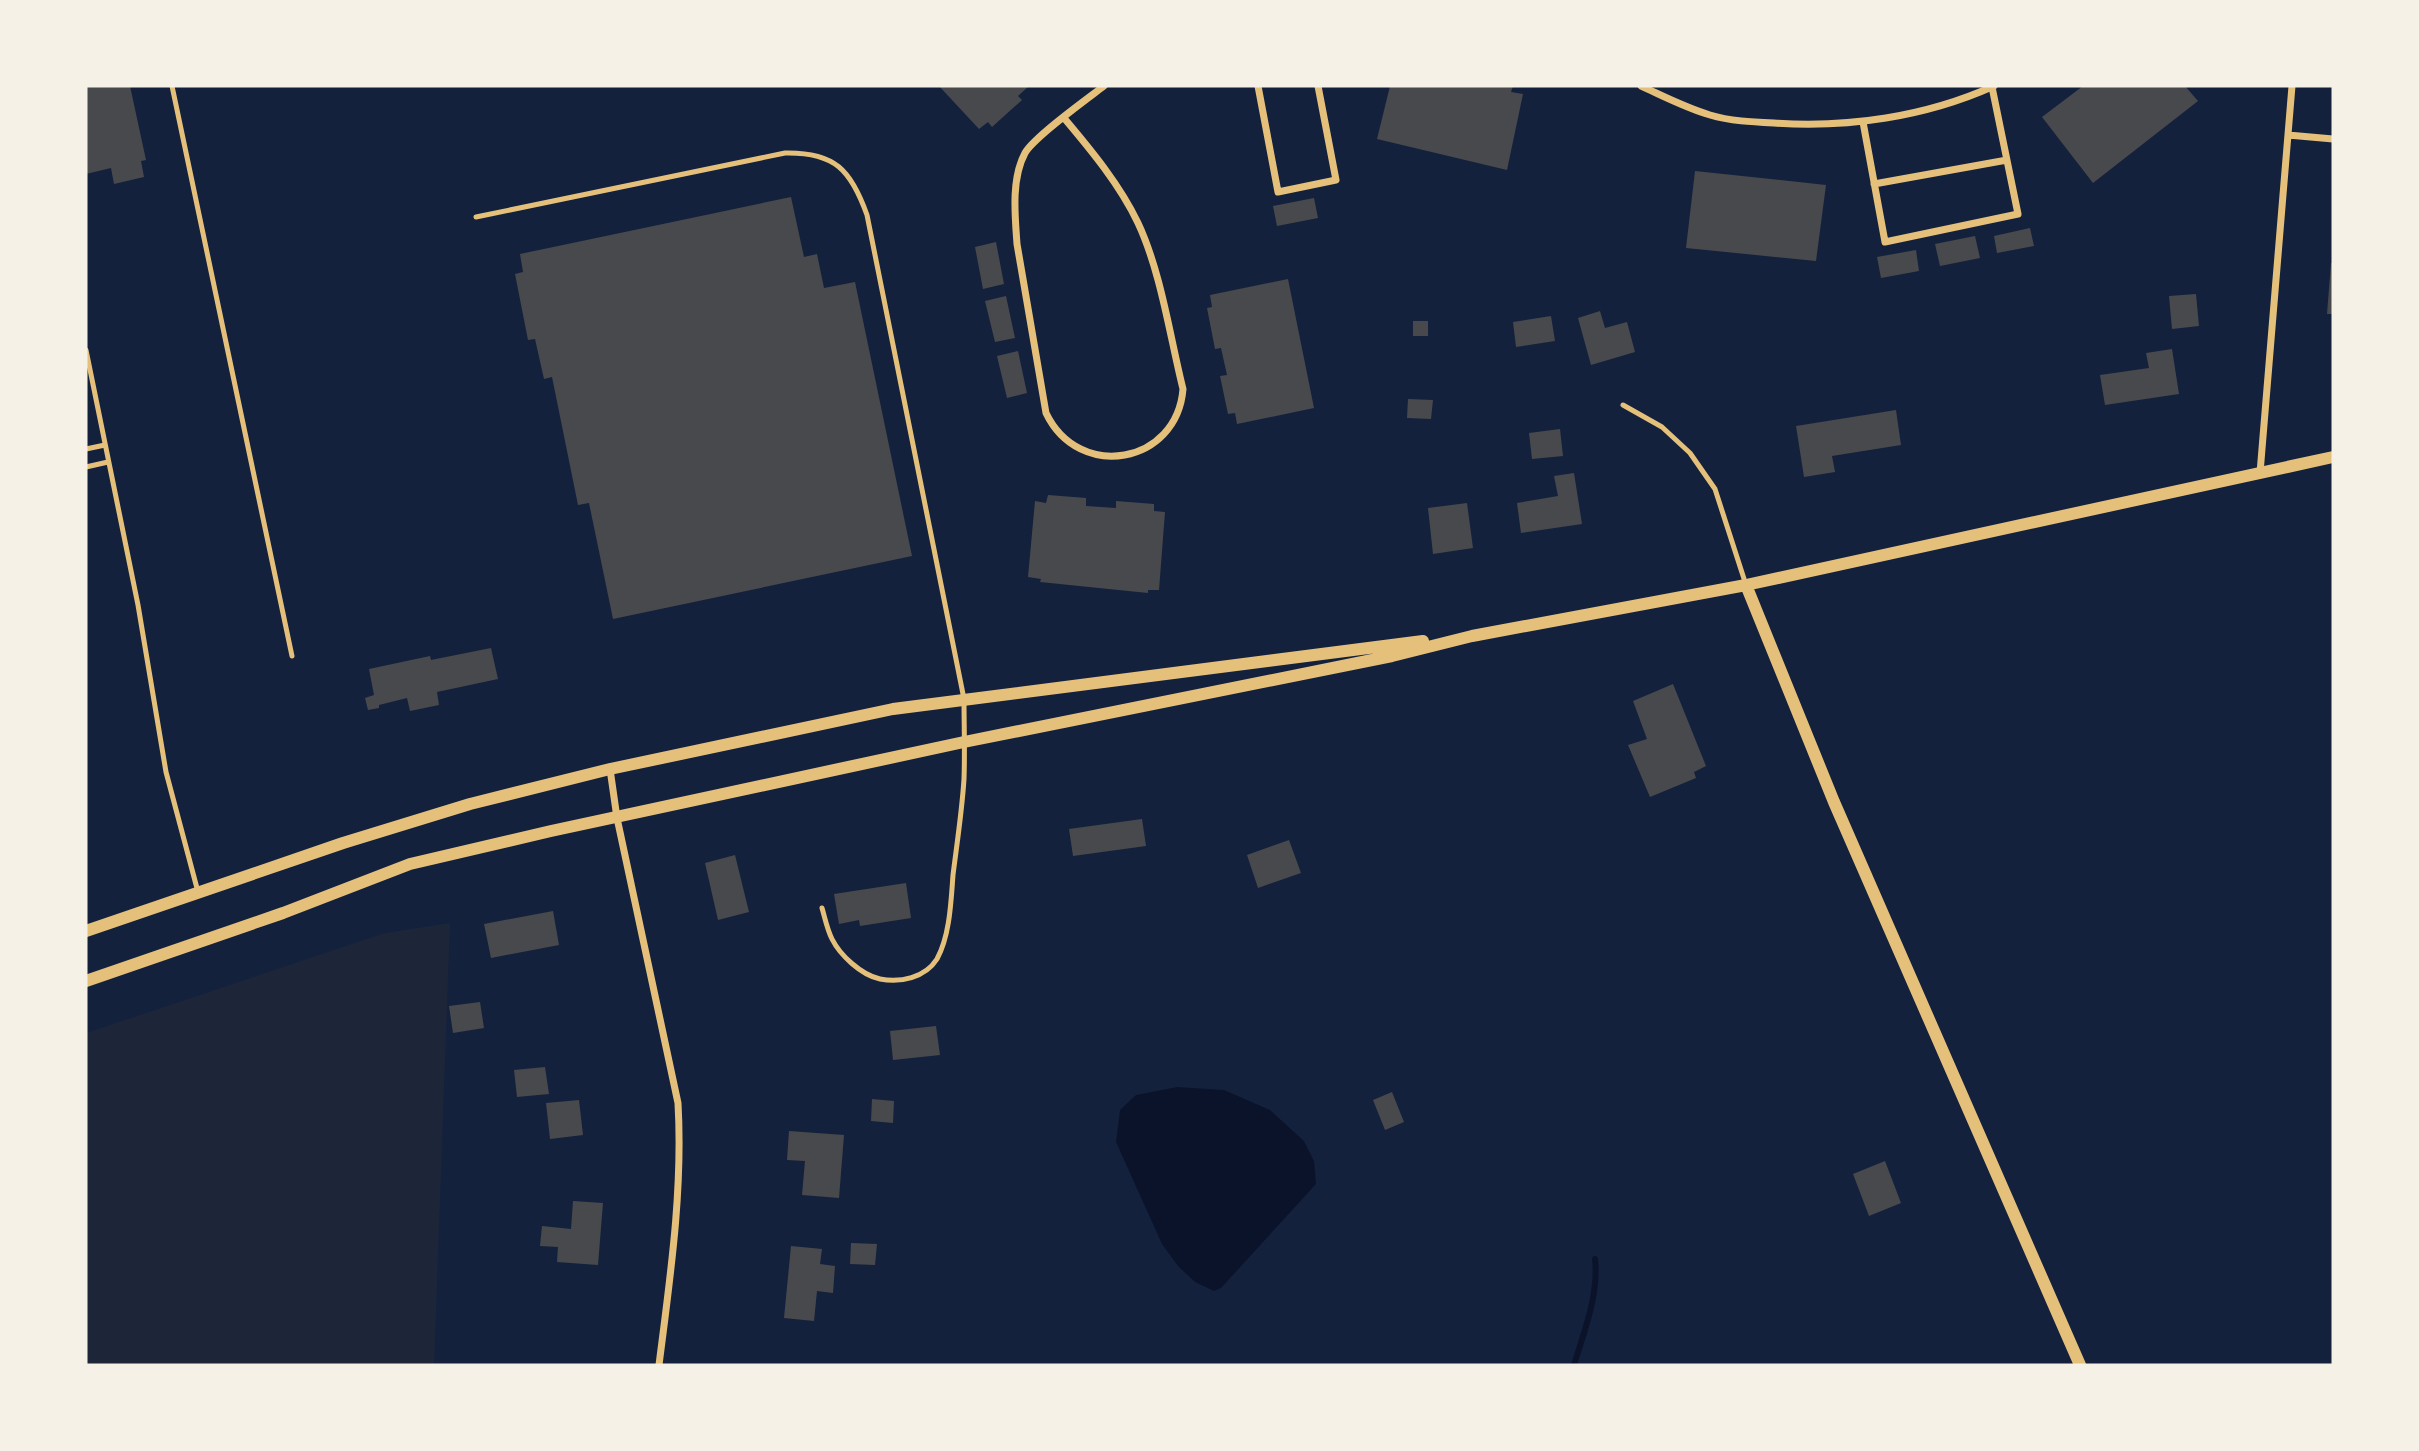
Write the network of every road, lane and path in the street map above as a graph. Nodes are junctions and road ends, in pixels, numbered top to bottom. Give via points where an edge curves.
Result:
1 (172, 86) edge
2 (1104, 86) edge
3 (1258, 86) edge
4 (1318, 86) edge
5 (1641, 86) edge
6 (1993, 86) edge
7 (2292, 86) edge
8 (1064, 118) junction
9 (1863, 122) junction
10 (2288, 135) junction
11 (2333, 139) edge
12 (2007, 160) junction
13 (1874, 184) junction
14 (476, 217) dead end
15 (86, 350) edge
16 (1623, 405) dead end
17 (104, 445) junction
18 (86, 449) edge
19 (2333, 457) edge
20 (108, 462) junction
21 (86, 467) edge
22 (2260, 473) junction
23 (1745, 585) junction
24 (1472, 636) junction
25 (292, 656) dead end
26 (964, 699) junction
27 (964, 742) junction
28 (610, 769) junction
29 (617, 818) junction
30 (198, 893) junction
31 (822, 908) dead end
32 (86, 931) edge
33 (86, 981) edge
34 (659, 1365) edge
35 (2080, 1365) edge

1 - 25 lane
2 - 8 street
3 - 4 street via 1278,192 1336,180
5 - 9 street via 1711,115 1748,122
6 - 9 street via 1956,100
6 - 12 street
7 - 10 street
8 - 8 street via 1025,152 1016,191 1017,244 1046,413 1066,441 1084,453 1128,456 1165,432 1182,403 1183,389 1138,223
9 - 13 street
10 - 11 street
10 - 22 street
12 - 13 street
12 - 13 street via 2018,214 1885,242
14 - 26 lane via 785,153 823,157 842,168 858,189 867,215
15 - 17 lane
16 - 23 lane via 1662,427 1690,453 1715,489
17 - 18 lane
17 - 20 lane
19 - 22 street
20 - 21 lane
20 - 30 lane via 166,772
22 - 23 street
23 - 24 street
23 - 35 street via 1834,802
24 - 26 street
24 - 27 street
26 - 27 lane
26 - 28 street via 893,709
27 - 29 street
27 - 31 lane via 950,908 936,960 922,974 907,979 877,978 848,960 832,939
28 - 29 street
28 - 30 street via 470,804
29 - 33 street via 410,864
29 - 34 street via 678,1103 679,1195
30 - 32 street

